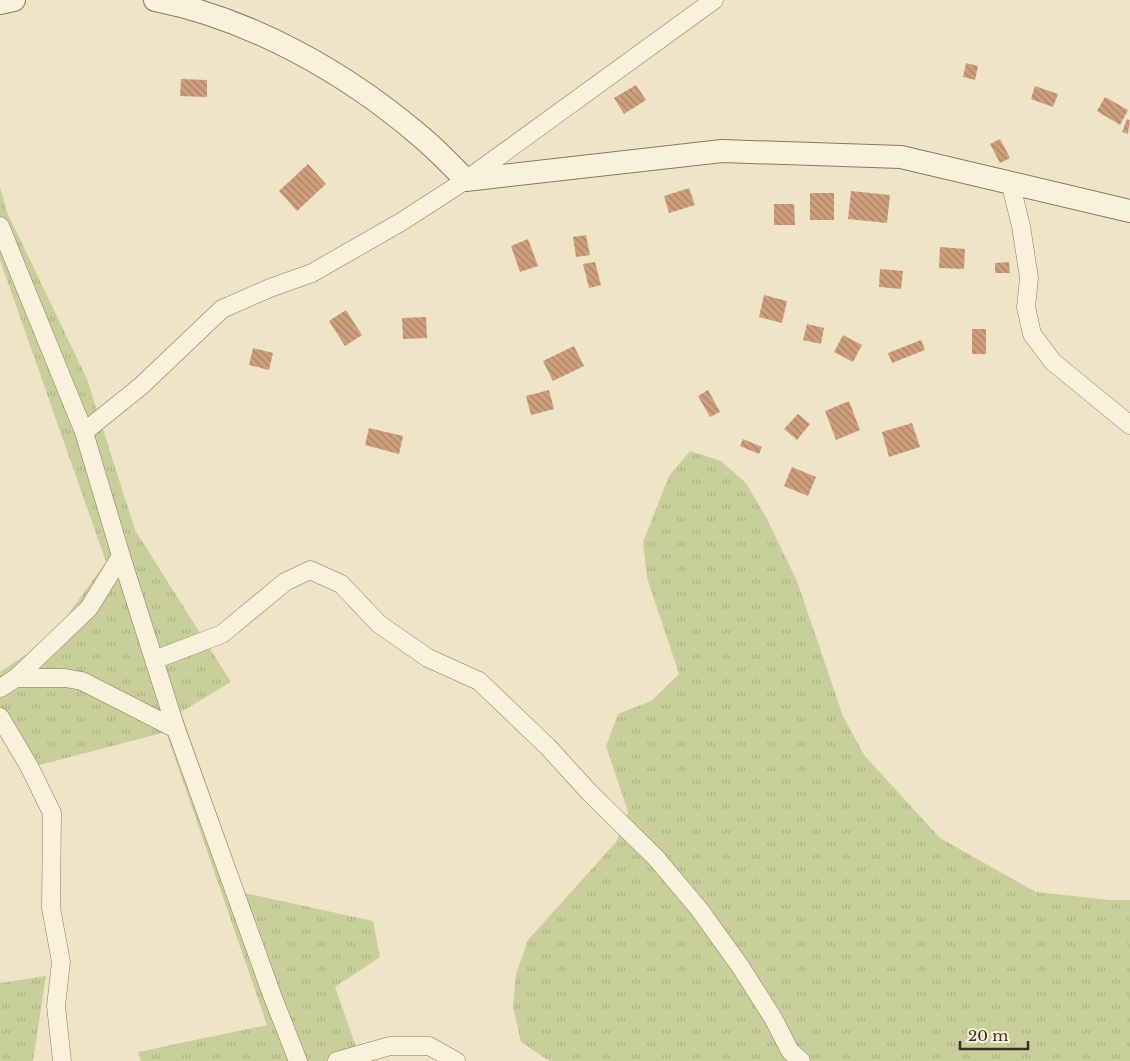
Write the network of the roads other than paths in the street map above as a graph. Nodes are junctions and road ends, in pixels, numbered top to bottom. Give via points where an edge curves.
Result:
1 (14, 0) edge
2 (155, 0) edge
3 (714, 0) edge
4 (0, 3) edge
5 (466, 180) junction
6 (1010, 182) junction
7 (1130, 211) edge
8 (0, 226) edge
9 (1130, 425) edge
10 (84, 432) junction
11 (121, 556) junction
12 (154, 660) junction
13 (16, 678) junction
14 (0, 688) edge
15 (0, 716) edge
16 (176, 729) junction
17 (62, 1061) edge
18 (298, 1061) edge
19 (337, 1061) edge
20 (456, 1061) edge
21 (801, 1061) edge

1 - 4 street
2 - 5 street via 232,23 304,55 352,83 420,136
3 - 5 street
5 - 6 street via 722,151 901,157
5 - 10 street via 312,273 222,309 141,386
6 - 7 street
6 - 9 street via 1024,244 1028,278 1026,307 1032,334 1054,362
8 - 10 street
10 - 11 street
11 - 12 street
11 - 13 street via 89,608
12 - 16 street
12 - 21 street via 222,634 285,582 310,570 340,584 378,624 419,653 479,681 656,858 735,959 790,1051
13 - 14 street
13 - 16 street via 82,681
15 - 17 street via 52,813 51,908 61,962 56,1006
16 - 18 street
19 - 20 street via 390,1046 429,1046

